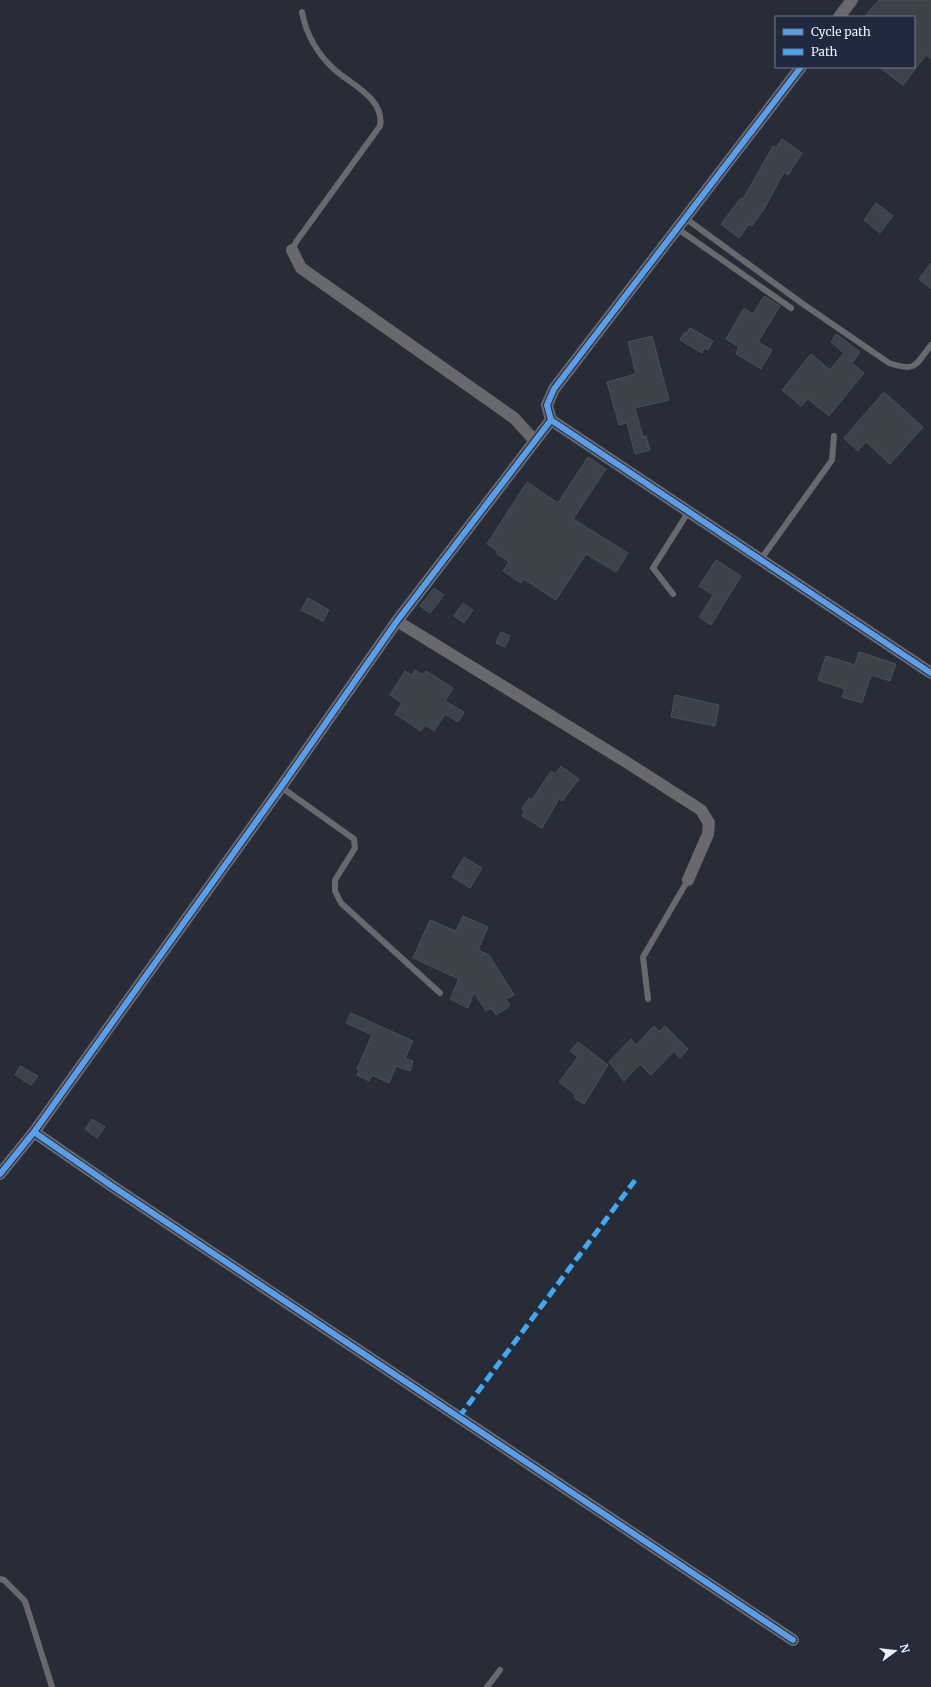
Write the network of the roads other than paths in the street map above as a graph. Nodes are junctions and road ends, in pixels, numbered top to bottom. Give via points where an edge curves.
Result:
1 (852, 0) edge
2 (302, 12) dead end
3 (840, 16) edge
4 (800, 68) edge
5 (685, 218) junction
6 (678, 229) junction
7 (292, 250) joint
8 (791, 308) dead end
9 (931, 345) edge
10 (551, 420) junction
11 (834, 436) dead end
12 (535, 440) junction
13 (690, 511) junction
14 (761, 559) junction
15 (673, 594) dead end
16 (397, 621) junction
17 (931, 673) edge
18 (281, 787) junction
19 (688, 880) joint
20 (440, 993) dead end
21 (648, 999) dead end
22 (34, 1132) junction
23 (0, 1174) edge
24 (0, 1579) edge
25 (793, 1640) dead end
26 (500, 1670) dead end
27 (52, 1687) edge
28 (488, 1687) edge

1 - 3 street
2 - 7 lane via 305,29 319,53 334,69 362,90 377,107 382,118 380,126
4 - 5 street
5 - 6 street
5 - 9 lane via 802,304 889,363 904,368 913,367
6 - 8 lane
6 - 10 street via 554,389 547,405
7 - 12 street via 301,268 514,418
10 - 12 street
10 - 13 street
11 - 14 lane via 832,460
12 - 16 street
13 - 14 street
13 - 15 lane via 653,568
14 - 17 street
16 - 18 street
16 - 19 street via 701,810 709,823 708,834
18 - 20 lane via 354,839 355,848 335,880 335,891 341,903
18 - 22 street
19 - 21 lane via 643,957
22 - 23 street
22 - 25 street
24 - 27 lane via 25,1601
26 - 28 lane

